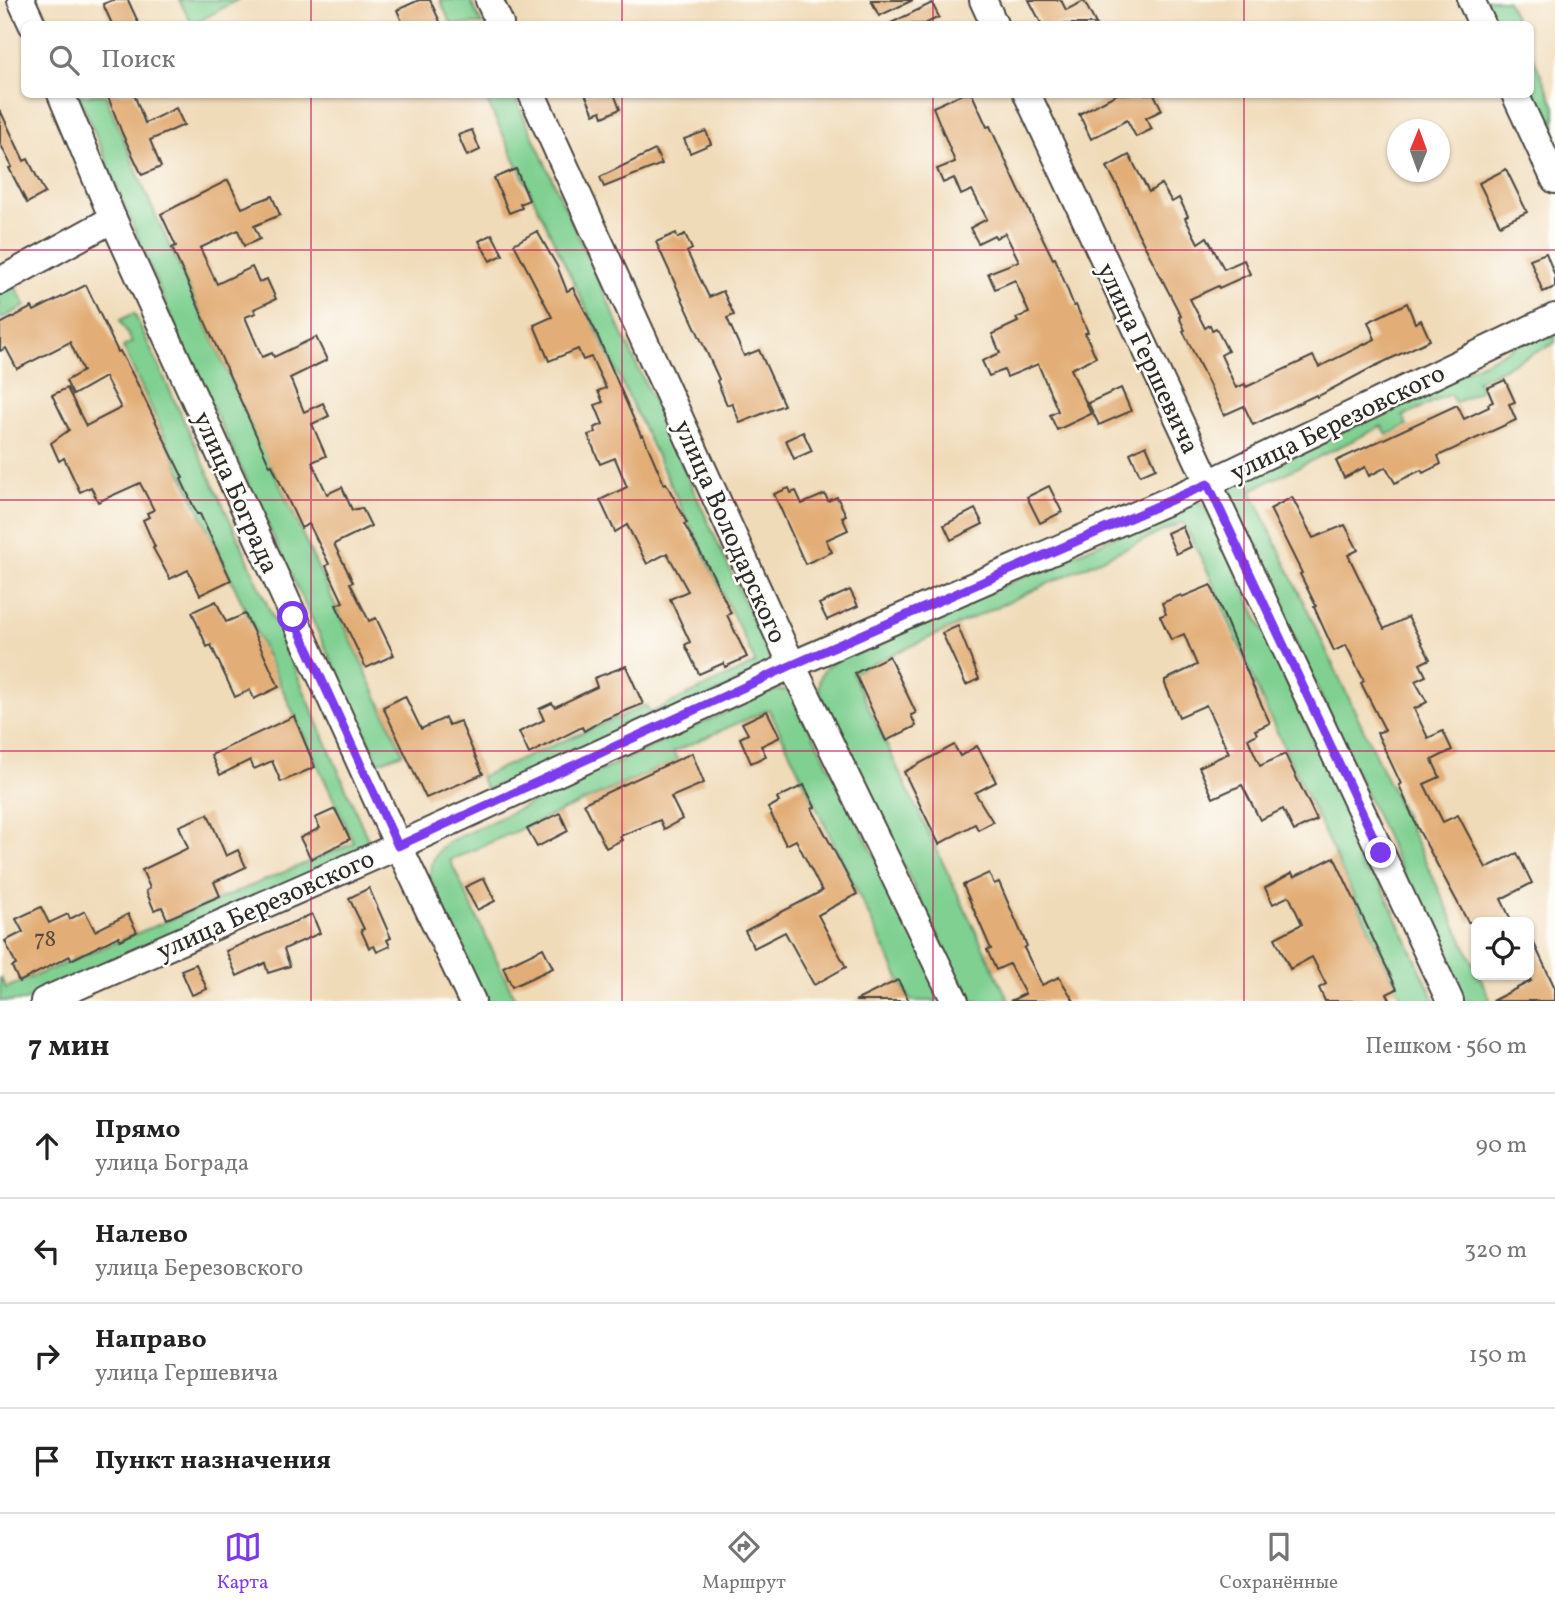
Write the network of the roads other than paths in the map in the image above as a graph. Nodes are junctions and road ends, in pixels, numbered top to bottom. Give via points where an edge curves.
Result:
1 (21, 0) edge
2 (489, 0) edge
3 (983, 0) edge
4 (1471, 0) edge
5 (31, 21) edge
6 (499, 21) edge
7 (993, 21) edge
8 (1481, 21) edge
9 (63, 98) edge
10 (534, 98) edge
11 (1029, 98) edge
12 (1517, 98) edge
13 (1555, 180) edge
14 (113, 219) junction
15 (0, 281) edge
16 (1555, 317) edge
17 (1208, 484) junction
18 (792, 665) junction
19 (398, 846) junction
20 (44, 1001) edge
21 (472, 1001) edge
22 (955, 1001) edge
23 (1450, 1001) edge

1 - 5 street
2 - 6 street
3 - 7 street
4 - 8 street
9 - 14 street, улица Бограда
10 - 18 street, улица Володарского
11 - 17 street, улица Гершевича
12 - 13 street
14 - 15 street
14 - 19 street, улица Бограда
16 - 17 street, улица Березовского
17 - 18 street, улица Березовского
17 - 23 street, улица Гершевича
18 - 19 street, улица Березовского
18 - 22 street, улица Володарского
19 - 20 street, улица Березовского
19 - 21 street, улица Бограда

